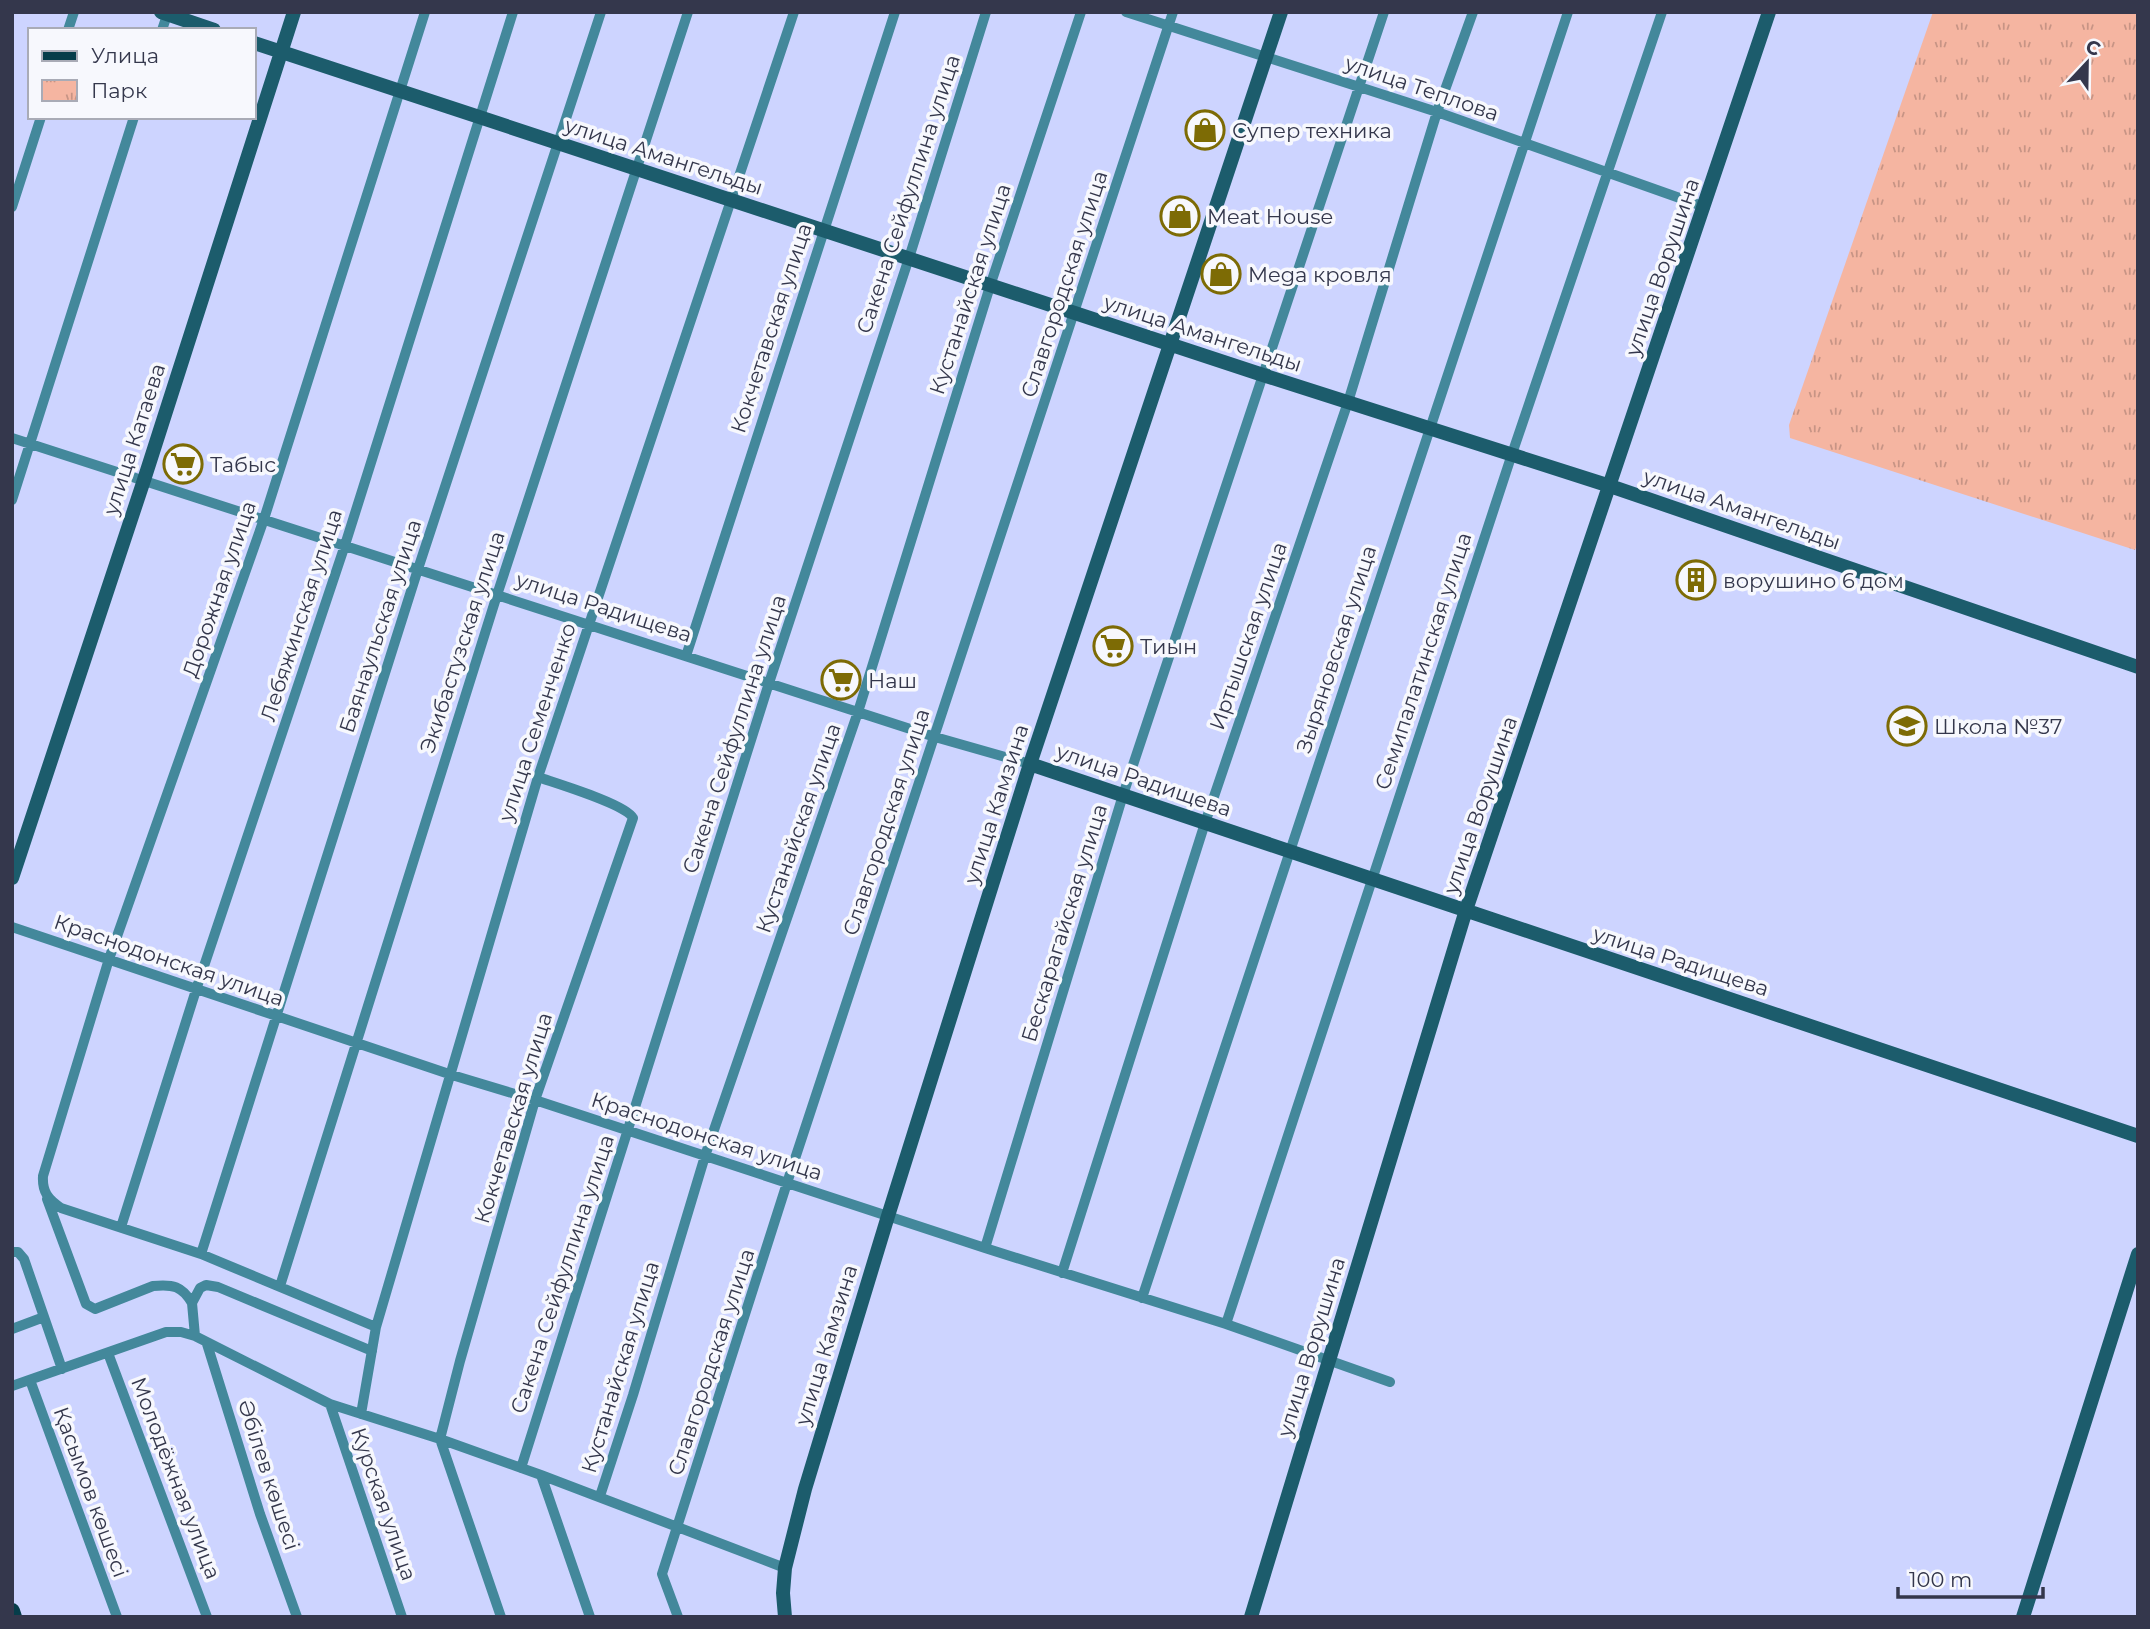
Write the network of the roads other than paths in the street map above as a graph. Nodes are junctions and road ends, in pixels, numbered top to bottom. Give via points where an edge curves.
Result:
1 (293, 12) edge
2 (425, 12) edge
3 (513, 12) edge
4 (601, 12) edge
5 (688, 12) edge
6 (793, 12) edge
7 (895, 12) edge
8 (986, 12) edge
9 (1081, 12) edge
10 (1126, 12) edge
11 (1173, 12) edge
12 (1281, 12) edge
13 (1384, 12) edge
14 (1473, 12) edge
15 (1568, 12) edge
16 (1662, 12) edge
17 (1769, 12) edge
18 (165, 13) edge
19 (1168, 26) junction
20 (208, 28) edge
21 (256, 44) edge
22 (281, 51) junction
23 (1266, 57) junction
24 (1358, 86) junction
25 (399, 90) junction
26 (1437, 112) junction
27 (479, 117) junction
28 (40, 119) edge
29 (133, 119) edge
30 (559, 143) junction
31 (1523, 144) junction
32 (638, 169) junction
33 (1607, 173) junction
34 (731, 200) junction
35 (1705, 206) junction
36 (12, 207) edge
37 (822, 229) junction
38 (909, 258) junction
39 (991, 284) junction
40 (1074, 313) junction
41 (1171, 344) junction
42 (1263, 375) junction
43 (1348, 402) junction
44 (1430, 427) junction
45 (12, 438) edge
46 (29, 443) junction
47 (1512, 454) junction
48 (144, 480) junction
49 (1610, 486) junction
50 (12, 500) edge
51 (264, 519) junction
52 (345, 545) junction
53 (418, 569) junction
54 (497, 595) junction
55 (589, 624) junction
56 (686, 656) junction
57 (2138, 667) edge
58 (769, 683) junction
59 (858, 712) junction
60 (935, 737) junction
61 (1030, 764) junction
62 (537, 777) junction
63 (1123, 795) junction
64 (1205, 822) junction
65 (1289, 851) junction
66 (12, 878) edge
67 (1371, 879) junction
68 (1466, 911) junction
69 (12, 927) edge
70 (109, 959) junction
71 (197, 990) junction
72 (276, 1017) junction
73 (357, 1042) junction
74 (452, 1075) junction
75 (536, 1100) junction
76 (628, 1130) junction
77 (2138, 1136) edge
78 (705, 1156) junction
79 (787, 1183) junction
80 (45, 1195) junction
81 (888, 1216) junction
82 (121, 1227) junction
83 (985, 1248) junction
84 (12, 1252) edge
85 (201, 1254) junction
86 (2138, 1254) edge
87 (1062, 1273) junction
88 (280, 1286) junction
89 (1142, 1298) junction
90 (192, 1303) junction
91 (44, 1317) junction
92 (1226, 1324) junction
93 (376, 1327) junction
94 (12, 1329) edge
95 (195, 1336) junction
96 (207, 1344) junction
97 (372, 1351) junction
98 (108, 1353) junction
99 (1329, 1362) junction
100 (62, 1369) junction
101 (30, 1380) junction
102 (1390, 1382) dead end
103 (12, 1387) edge
104 (330, 1404) junction
105 (361, 1413) junction
106 (440, 1438) junction
107 (521, 1468) junction
108 (541, 1475) junction
109 (600, 1496) junction
110 (679, 1526) junction
111 (785, 1568) junction
112 (12, 1611) edge
113 (14, 1617) edge
114 (117, 1617) edge
115 (207, 1617) edge
116 (297, 1617) edge
117 (402, 1617) edge
118 (500, 1617) edge
119 (590, 1617) edge
120 (678, 1617) edge
121 (785, 1617) edge
122 (1251, 1617) edge
123 (2023, 1617) edge

1 - 22 street, улица Катаева
2 - 25 street, Дорожная улица
3 - 27 street, Лебяжинская улица
4 - 30 street, Баянаульская улица
5 - 32 street, Экибастузская улица
6 - 34 street, улица Семенченко
7 - 37 street, Кокчетавская улица
8 - 38 street, Сакена Сейфуллина улица
9 - 39 street, Кустанайская улица
10 - 19 street, улица Теплова
11 - 19 street, Славгородская улица
12 - 23 street, улица Камзина
13 - 24 street, Бескарагайская улица
14 - 26 street, Иртышская улица
15 - 31 street, Зыряновская улица
16 - 33 street, Семипалатинская улица
17 - 35 street, улица Ворушина
18 - 20 street
19 - 23 street, улица Теплова
19 - 40 street, Славгородская улица
21 - 22 street, улица Амангельды
22 - 25 street, улица Амангельды
22 - 48 street, улица Катаева
23 - 24 street, улица Теплова
23 - 41 street, улица Камзина
24 - 26 street, улица Теплова
24 - 42 street, Бескарагайская улица
25 - 27 street, улица Амангельды
25 - 51 street, Дорожная улица
26 - 31 street, улица Теплова
26 - 43 street, Иртышская улица
27 - 30 street, улица Амангельды
27 - 52 street, Лебяжинская улица
28 - 36 street
29 - 46 street
30 - 32 street, улица Амангельды
30 - 53 street, Баянаульская улица
31 - 33 street, улица Теплова
31 - 44 street, Зыряновская улица
32 - 34 street, улица Амангельды
32 - 54 street, Экибастузская улица
33 - 35 street, улица Теплова
33 - 47 street, Семипалатинская улица
34 - 37 street, улица Амангельды
34 - 55 street, улица Семенченко
35 - 49 street, улица Ворушина
37 - 38 street, улица Амангельды
37 - 56 street, Кокчетавская улица
38 - 39 street, улица Амангельды
38 - 58 street, Сакена Сейфуллина улица
39 - 40 street, улица Амангельды
39 - 59 street, Кустанайская улица
40 - 41 street, улица Амангельды
40 - 60 street, Славгородская улица
41 - 42 street, улица Амангельды
41 - 61 street, улица Камзина
42 - 43 street, улица Амангельды
42 - 63 street, Бескарагайская улица
43 - 44 street, улица Амангельды
43 - 64 street, Иртышская улица
44 - 47 street, улица Амангельды
44 - 65 street, Зыряновская улица
45 - 46 street, улица Радищева
46 - 48 street, улица Радищева
46 - 50 street
47 - 49 street, улица Амангельды
47 - 67 street, Семипалатинская улица
48 - 51 street, улица Радищева
48 - 66 street, улица Катаева
49 - 57 street, улица Амангельды
49 - 68 street, улица Ворушина
51 - 52 street, улица Радищева
51 - 70 street, Дорожная улица
52 - 53 street, улица Радищева
52 - 71 street, Лебяжинская улица
53 - 54 street, улица Радищева
53 - 72 street, Баянаульская улица
54 - 55 street, улица Радищева
54 - 73 street, Экибастузская улица
55 - 56 street, улица Радищева
55 - 62 street, улица Семенченко
56 - 58 street, улица Радищева
58 - 59 street, улица Радищева
58 - 76 street, Сакена Сейфуллина улица
59 - 60 street, улица Радищева
59 - 78 street, Кустанайская улица
60 - 61 street, улица Радищева
60 - 79 street, Славгородская улица
61 - 63 street, улица Радищева
61 - 81 street, улица Камзина
62 - 74 street, улица Семенченко
62 - 75 street, Кокчетавская улица via 631,813 633,818
63 - 64 street, улица Радищева
63 - 83 street, Бескарагайская улица
64 - 65 street, улица Радищева
64 - 87 street, Иртышская улица
65 - 67 street, улица Радищева
65 - 89 street, Зыряновская улица
67 - 68 street, улица Радищева
67 - 92 street, Семипалатинская улица
68 - 77 street, улица Радищева
68 - 99 street, улица Ворушина
69 - 70 street, Краснодонская улица
70 - 71 street, Краснодонская улица
70 - 80 street, Дорожная улица via 43,1176
71 - 72 street, Краснодонская улица
71 - 82 street, Лебяжинская улица
72 - 73 street, Краснодонская улица
72 - 85 street, Баянаульская улица
73 - 74 street, Краснодонская улица
73 - 88 street, Экибастузская улица
74 - 75 street, Краснодонская улица
74 - 93 street, улица Семенченко
75 - 76 street, Краснодонская улица
75 - 106 street, Кокчетавская улица
76 - 78 street, Краснодонская улица
76 - 107 street, Сакена Сейфуллина улица
78 - 79 street, Краснодонская улица
78 - 109 street, Кустанайская улица
79 - 81 street, Краснодонская улица
79 - 110 street, Славгородская улица
80 - 82 street via 61,1208
80 - 90 street via 90,1308 163,1285 178,1287
81 - 83 street, Краснодонская улица
81 - 111 street, улица Камзина
82 - 85 street
83 - 87 street, Краснодонская улица
84 - 91 street via 24,1259
85 - 88 street
86 - 123 street
87 - 89 street, Краснодонская улица
88 - 93 street
89 - 92 street, Краснодонская улица
90 - 95 street
90 - 97 street via 200,1287 218,1287
91 - 94 street
91 - 100 street
92 - 99 street, Краснодонская улица
93 - 97 street, улица Семенченко
95 - 96 street
95 - 98 street via 166,1332
96 - 104 street
96 - 116 street, Әбілев көшесі
97 - 105 street, улица Семенченко
98 - 100 street
98 - 115 street, Молодёжная улица
99 - 102 street, Краснодонская улица
99 - 122 street, улица Ворушина
100 - 101 street
101 - 103 street
101 - 114 street, Қасымов көшесі
104 - 105 street
104 - 117 street, Курская улица
105 - 106 street
106 - 107 street
106 - 118 street
107 - 108 street
108 - 109 street
108 - 119 street
109 - 110 street
110 - 111 street
110 - 120 street, Славгородская улица via 662,1574
111 - 121 street, улица Камзина
112 - 113 main road

